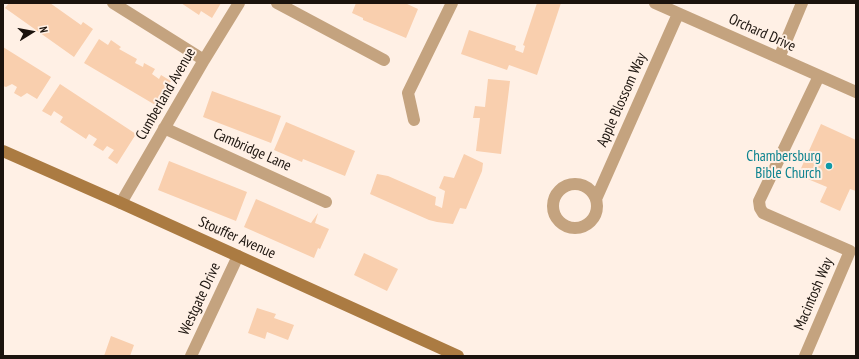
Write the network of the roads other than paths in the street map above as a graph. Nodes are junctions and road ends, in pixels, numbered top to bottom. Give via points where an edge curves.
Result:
1 (113, 3) edge
2 (240, 3) edge
3 (277, 3) edge
4 (452, 3) edge
5 (655, 3) edge
6 (802, 3) edge
7 (672, 9) edge
8 (779, 58) junction
9 (204, 60) junction
10 (384, 60) dead end
11 (819, 76) junction
12 (855, 90) edge
13 (414, 120) dead end
14 (164, 128) junction
15 (3, 151) edge
16 (596, 199) dead end
17 (326, 202) dead end
18 (121, 203) junction
19 (238, 256) junction
20 (191, 356) edge
21 (458, 356) edge
22 (805, 356) edge

1 - 9 street
2 - 9 street, Cumberland Avenue
3 - 10 street
4 - 13 street via 408,93
5 - 7 street, Orchard Drive
6 - 8 street
7 - 8 street, Orchard Drive
7 - 16 street, Apple Blossom Way
8 - 11 street, Orchard Drive
9 - 14 street, Cumberland Avenue
11 - 12 street, Orchard Drive
11 - 22 street, Macintosh Way via 759,201 763,213 850,251
14 - 17 street, Cambridge Lane
14 - 18 street, Cumberland Avenue
15 - 18 street, Stouffer Avenue
18 - 19 street, Stouffer Avenue
19 - 20 street, Westgate Drive
19 - 21 street, Stouffer Avenue

